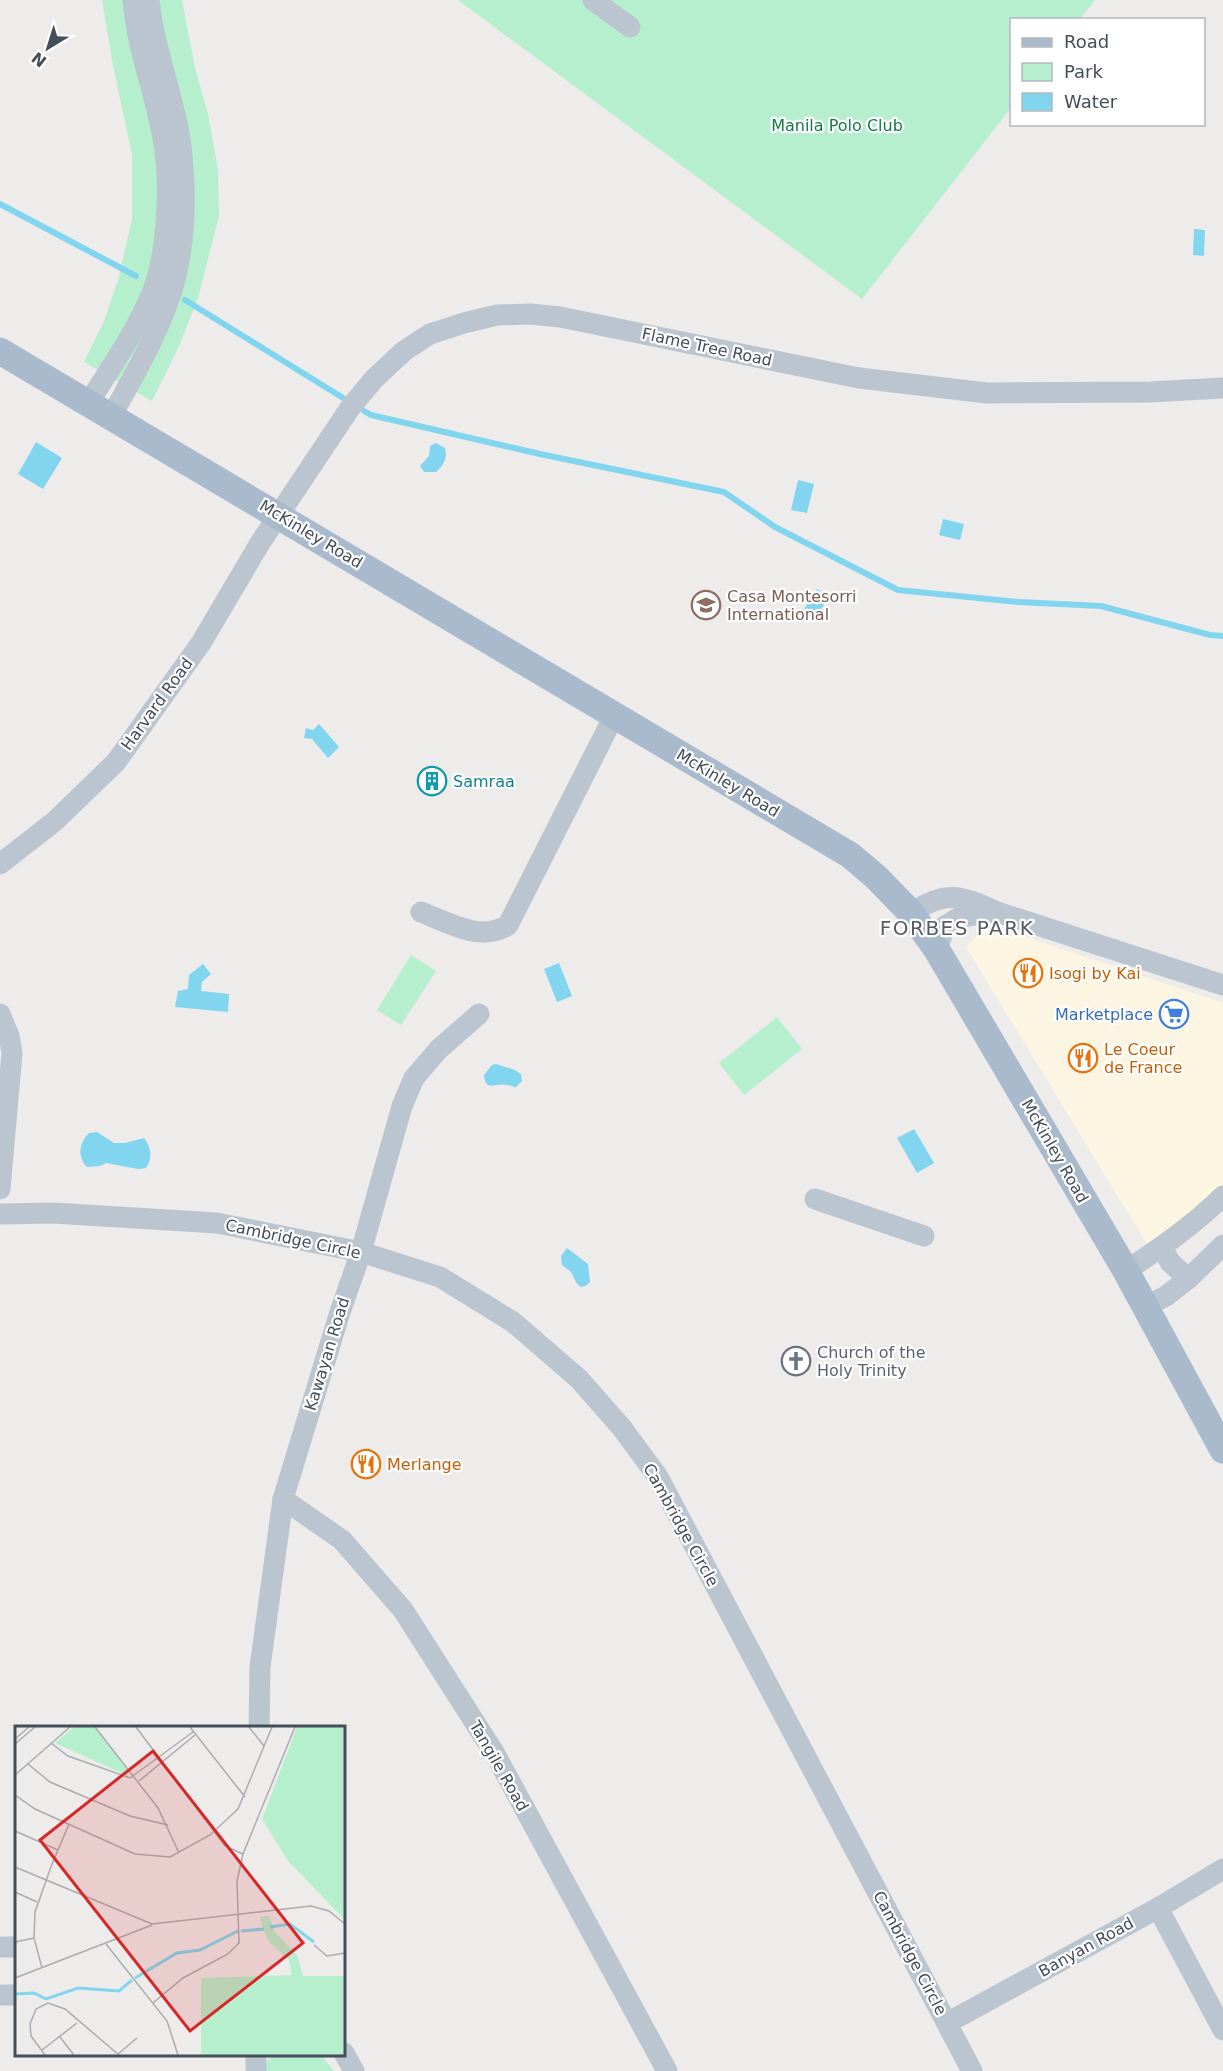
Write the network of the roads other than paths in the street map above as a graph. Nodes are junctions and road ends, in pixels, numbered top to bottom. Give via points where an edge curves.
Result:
1 (133, 0) edge
2 (149, 0) edge
3 (593, 0) edge
4 (630, 27) dead end
5 (147, 325) junction
6 (0, 351) edge
7 (1223, 388) edge
8 (99, 410) junction
9 (279, 515) junction
10 (614, 716) junction
11 (0, 864) edge
12 (422, 912) dead end
13 (997, 912) junction
14 (911, 914) junction
15 (938, 950) junction
16 (1223, 985) edge
17 (0, 1014) edge
18 (479, 1014) dead end
19 (0, 1189) edge
20 (1223, 1196) edge
21 (815, 1199) dead end
22 (0, 1214) edge
23 (924, 1236) dead end
24 (1223, 1245) edge
25 (1162, 1247) junction
26 (361, 1252) junction
27 (1126, 1272) junction
28 (1188, 1279) junction
29 (1145, 1307) junction
30 (1223, 1450) edge
31 (282, 1499) junction
32 (259, 1726) edge
33 (1223, 1869) edge
34 (1158, 1908) junction
35 (946, 2023) junction
36 (1223, 2030) edge
37 (345, 2055) edge
38 (354, 2071) edge
39 (668, 2071) edge
40 (972, 2071) edge

1 - 5 street via 143,62 164,140 166,182 164,244
2 - 5 street via 180,139 184,182 176,276
3 - 4 street
5 - 8 street
6 - 8 main road, McKinley Road
7 - 9 street, Flame Tree Road via 987,393 859,378 560,316 496,315 430,334 374,379 350,408
8 - 9 main road, McKinley Road
9 - 10 main road, McKinley Road
9 - 11 street, Harvard Road via 201,643 116,762 55,821
10 - 12 street via 508,925 492,932 468,930
10 - 14 main road, McKinley Road via 850,855
13 - 14 street via 949,896 928,902
13 - 15 street via 960,916 945,926
13 - 16 street
14 - 15 main road, McKinley Road
15 - 27 main road, McKinley Road
17 - 19 street via 12,1053
18 - 26 street, Kawayan Road via 439,1049 414,1078 402,1106
20 - 25 street
21 - 23 street
22 - 26 street, Cambridge Circle via 53,1213 217,1223
24 - 28 street
25 - 27 street
25 - 28 street via 1170,1262
26 - 31 street, Kawayan Road
26 - 35 street, Cambridge Circle via 440,1277 513,1322 579,1379 622,1428 658,1477
27 - 29 main road, McKinley Road
28 - 29 street
29 - 30 main road, McKinley Road
31 - 32 street, Kawayan Road via 260,1667
31 - 39 street, Tangile Road via 342,1540 403,1610 495,1754
33 - 34 street, Banyan Road
34 - 35 street, Banyan Road
34 - 36 street
35 - 40 street, Cambridge Circle
37 - 38 street

